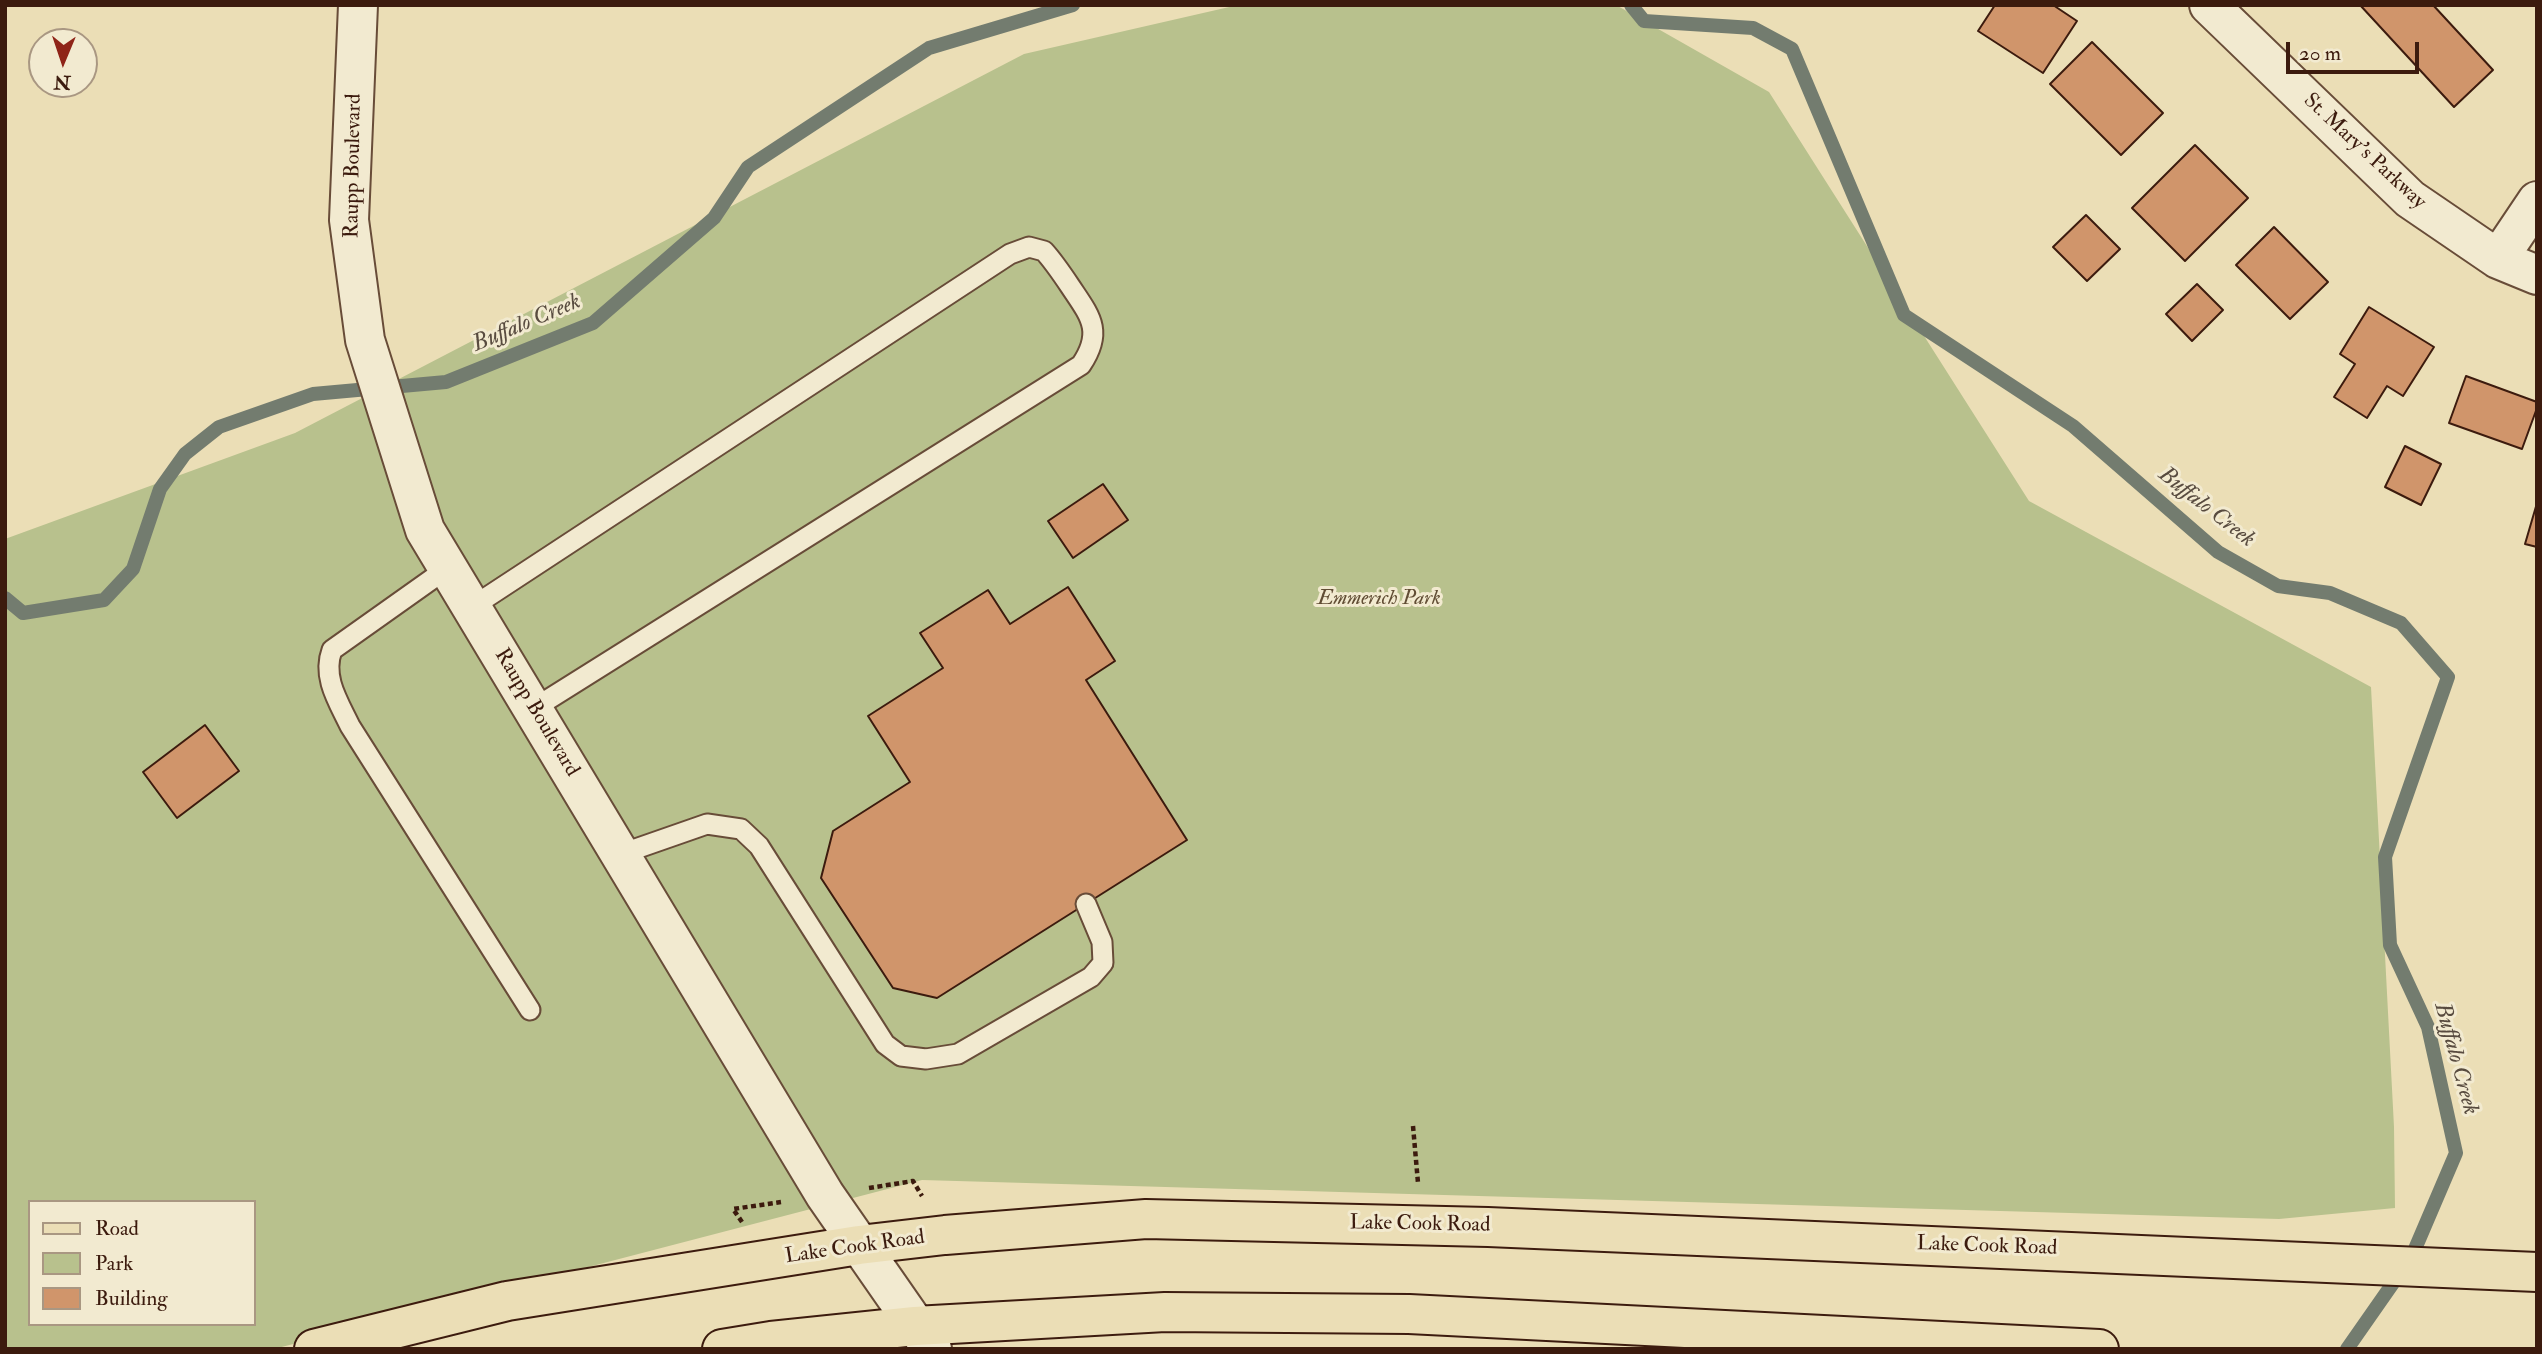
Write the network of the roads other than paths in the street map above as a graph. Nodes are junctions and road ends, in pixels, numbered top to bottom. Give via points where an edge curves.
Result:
1 (358, 5) edge
2 (2209, 5) edge
3 (2537, 201) edge
4 (2498, 259) junction
5 (2537, 275) edge
6 (449, 567) junction
7 (472, 607) junction
8 (533, 709) junction
9 (621, 854) junction
10 (1086, 904) dead end
11 (530, 1010) dead end
12 (859, 1245) junction
13 (2530, 1272) edge
14 (923, 1337) edge
15 (314, 1349) edge
16 (722, 1349) edge
17 (2099, 1349) edge

1 - 6 street, Raupp Boulevard via 349,220 365,340 425,530
2 - 4 street, St. Mary's Parkway via 2410,200
3 - 4 street
4 - 5 street, St. Mary's Parkway
6 - 7 street, Raupp Boulevard
6 - 11 lane via 332,650 327,664 331,687 350,726
7 - 8 street, Raupp Boulevard
7 - 8 lane via 1010,254 1029,247 1044,251 1092,319 1094,337 1082,365
8 - 9 street, Raupp Boulevard
9 - 10 lane via 707,824 741,829 759,846 884,1044 901,1056 926,1059 958,1054 1091,977 1103,963 1102,942
9 - 12 street, Raupp Boulevard
12 - 13 main road, Lake Cook Road via 1146,1219 1488,1227
12 - 14 street, Raupp Boulevard
12 - 15 main road, Lake Cook Road via 507,1301
14 - 16 main road via 771,1341
14 - 17 main road via 1165,1312 1409,1314

